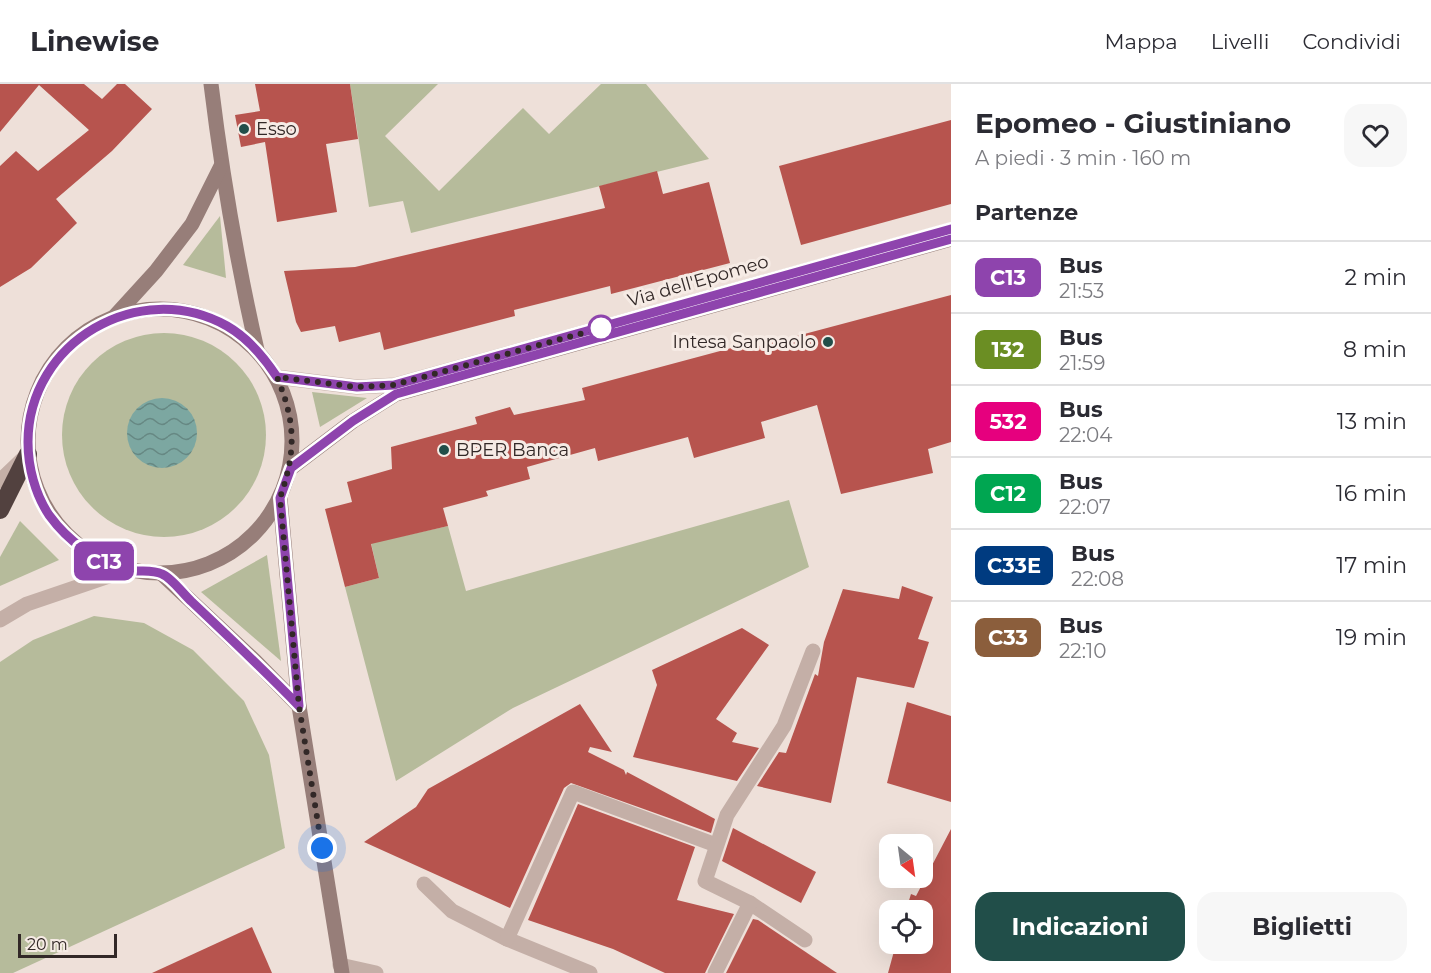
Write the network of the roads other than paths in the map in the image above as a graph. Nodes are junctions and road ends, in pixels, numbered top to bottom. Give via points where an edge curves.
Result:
1 (211, 84) edge
2 (221, 166) junction
3 (951, 230) edge
4 (951, 239) edge
5 (114, 317) junction
6 (257, 350) junction
7 (277, 377) junction
8 (28, 454) junction
9 (291, 468) junction
10 (0, 481) edge
11 (280, 498) junction
12 (0, 510) edge
13 (127, 570) junction
14 (162, 574) junction
15 (0, 620) edge
16 (813, 651) dead end
17 (299, 706) junction
18 (716, 845) junction
19 (424, 884) dead end
20 (750, 903) junction
21 (507, 939) junction
22 (805, 940) dead end
23 (341, 969) edge
24 (376, 973) edge
25 (590, 973) edge
26 (715, 973) edge

1 - 2 main road
2 - 5 main road via 192,224
2 - 6 main road
3 - 7 street, Via dell'Epomeo via 394,385 357,387
4 - 9 main road, Via dell'Epomeo via 396,394
5 - 6 main road via 152,309 190,312 227,326
5 - 8 main road via 88,330 66,348 48,371 35,397 28,425
6 - 7 main road
7 - 9 main road via 289,406
8 - 10 street
8 - 12 highway
8 - 13 main road via 34,484 70,539 96,558
9 - 11 main road
11 - 14 main road via 260,529 232,553 198,568
11 - 17 main road
13 - 14 main road
13 - 15 street via 27,604
14 - 17 main road
16 - 18 street via 784,726 727,815
17 - 23 main road
18 - 20 street via 705,881
18 - 21 street via 573,792
19 - 21 street via 452,911
20 - 22 street
20 - 26 street
21 - 25 street
23 - 24 street

